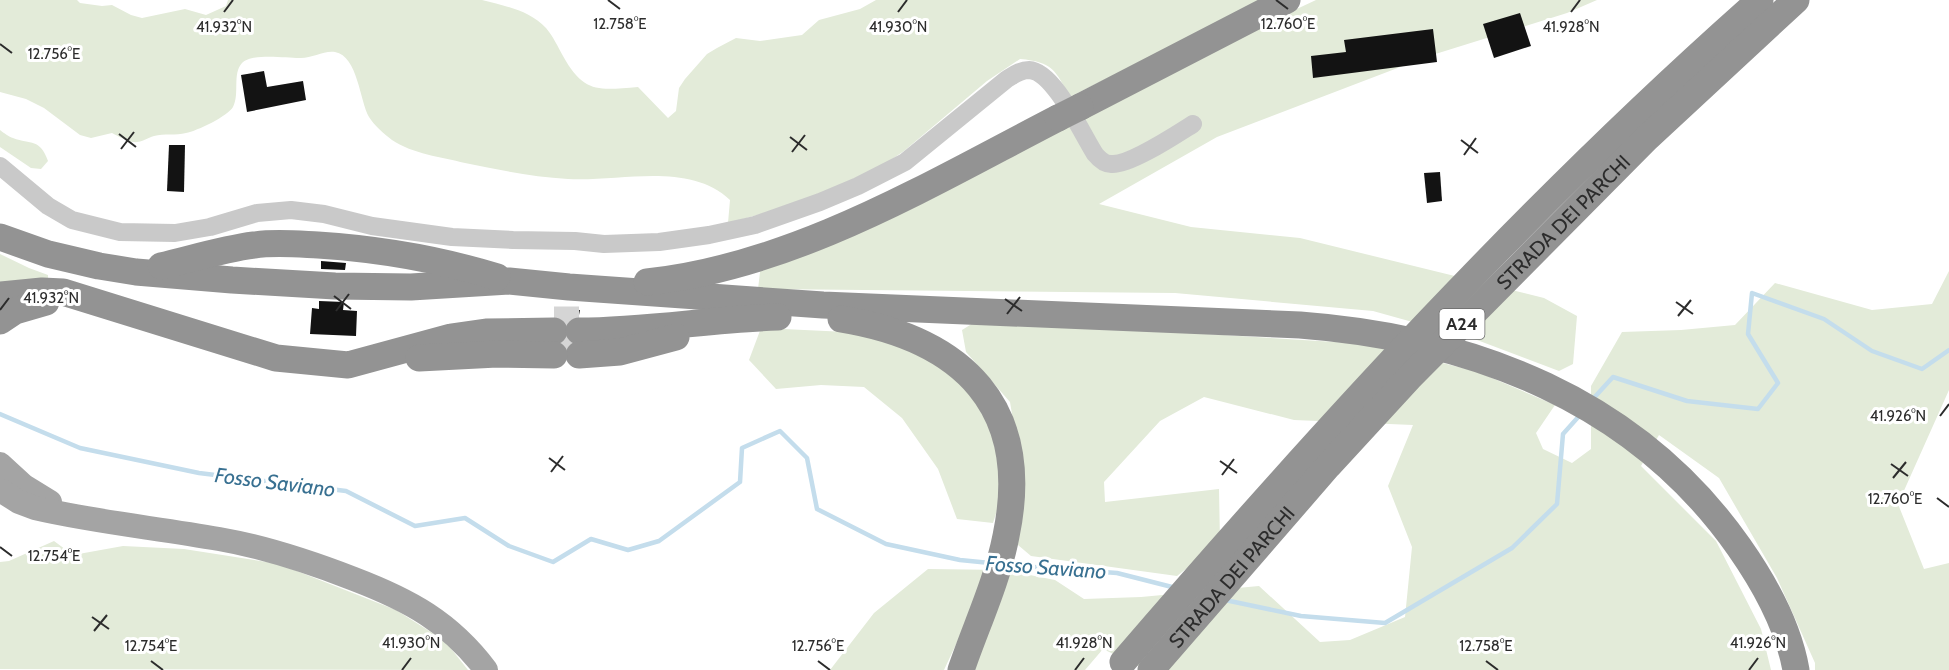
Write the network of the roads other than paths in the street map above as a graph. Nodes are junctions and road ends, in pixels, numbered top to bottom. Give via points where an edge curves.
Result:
1 (1287, 0) edge
2 (1760, 0) edge
3 (1796, 0) edge
4 (1193, 124) dead end
5 (0, 166) edge
6 (1, 237) edge
7 (136, 272) junction
8 (509, 281) junction
9 (569, 287) junction
10 (0, 295) edge
11 (73, 295) junction
12 (823, 305) junction
13 (728, 319) junction
14 (0, 321) edge
15 (567, 337) junction
16 (0, 464) edge
17 (0, 490) edge
18 (70, 514) junction
19 (1119, 666) edge
20 (486, 670) edge
21 (961, 670) edge
22 (1151, 670) edge
23 (1796, 670) edge

1 - 9 highway via 868,215 781,250 718,269 661,280
2 - 19 highway, STRADA DEI PARCHI / A24, bridge via 1591,156 1399,353
3 - 22 highway, STRADA DEI PARCHI / A24, bridge via 1647,138 1423,363
4 - 5 street via 1127,161 1105,163 1095,154 1049,81 1035,71 1024,70 1007,79 905,162 820,202 755,225 709,235 604,244 452,237 291,210 257,213 184,232 120,232 72,220 48,206
6 - 7 highway via 66,259
7 - 8 highway via 346,286 429,287
7 - 8 highway via 247,246 291,244 422,258
8 - 9 highway
9 - 12 highway
10 - 11 highway via 42,291
11 - 14 highway via 15,311
11 - 15 highway via 276,358 348,365 374,359 497,354
12 - 13 highway
12 - 23 highway via 1335,328 1452,350 1534,379 1600,414 1651,452 1690,488 1752,565 1786,631
13 - 15 highway
13 - 15 highway via 639,321
13 - 15 highway via 639,348 600,354
13 - 21 highway via 839,319 890,330 934,348 982,390 1006,438 1011,499 1004,546
16 - 18 main road via 24,486
17 - 18 main road via 35,508
18 - 20 main road via 221,540 341,574 428,614 459,638

